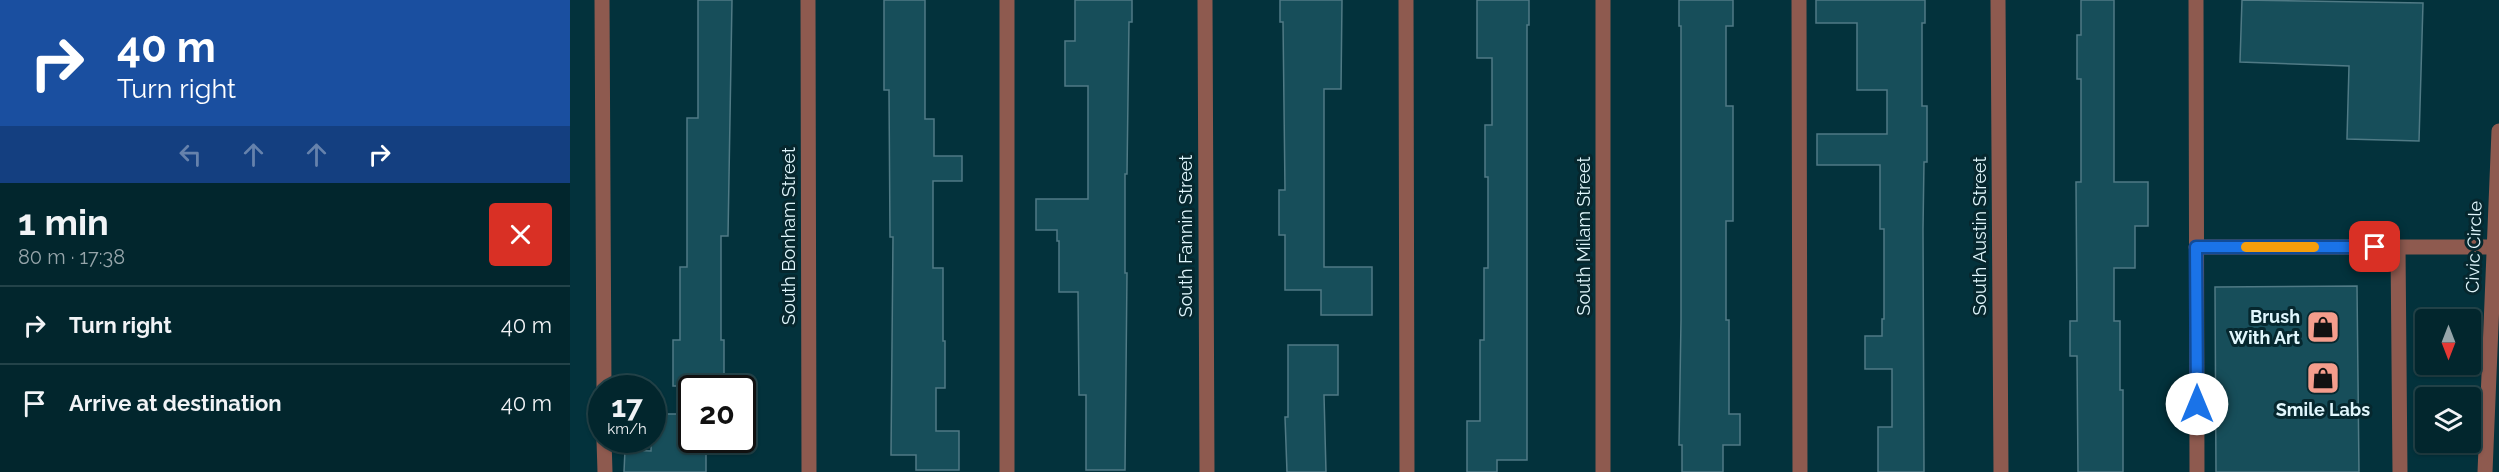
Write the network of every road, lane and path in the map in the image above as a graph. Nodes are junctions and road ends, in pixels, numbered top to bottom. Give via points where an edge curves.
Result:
1 (602, 0) edge
2 (808, 0) edge
3 (1007, 0) edge
4 (1205, 0) edge
5 (1406, 0) edge
6 (1603, 0) edge
7 (1799, 0) edge
8 (1998, 0) edge
9 (2196, 0) edge
10 (2499, 131) edge
11 (2196, 247) junction
12 (2398, 247) junction
13 (2494, 247) junction
14 (2495, 322) edge
15 (604, 375) edge
16 (604, 453) edge
17 (604, 472) edge
18 (809, 472) edge
19 (1007, 472) edge
20 (1207, 472) edge
21 (1407, 472) edge
22 (1604, 472) edge
23 (1800, 472) edge
24 (2001, 472) edge
25 (2197, 472) edge
26 (2400, 472) edge
27 (2485, 472) edge

1 - 15 street
2 - 18 street, South Bonham Street
3 - 19 street
4 - 20 street, South Fannin Street
5 - 21 street
6 - 22 street, South Milam Street
7 - 23 street
8 - 24 street, South Austin Street
9 - 11 street
10 - 13 street, Civic Circle
11 - 12 street
11 - 25 street
12 - 13 street
12 - 26 street
13 - 14 street, Civic Circle
14 - 27 street, Civic Circle
16 - 17 street

